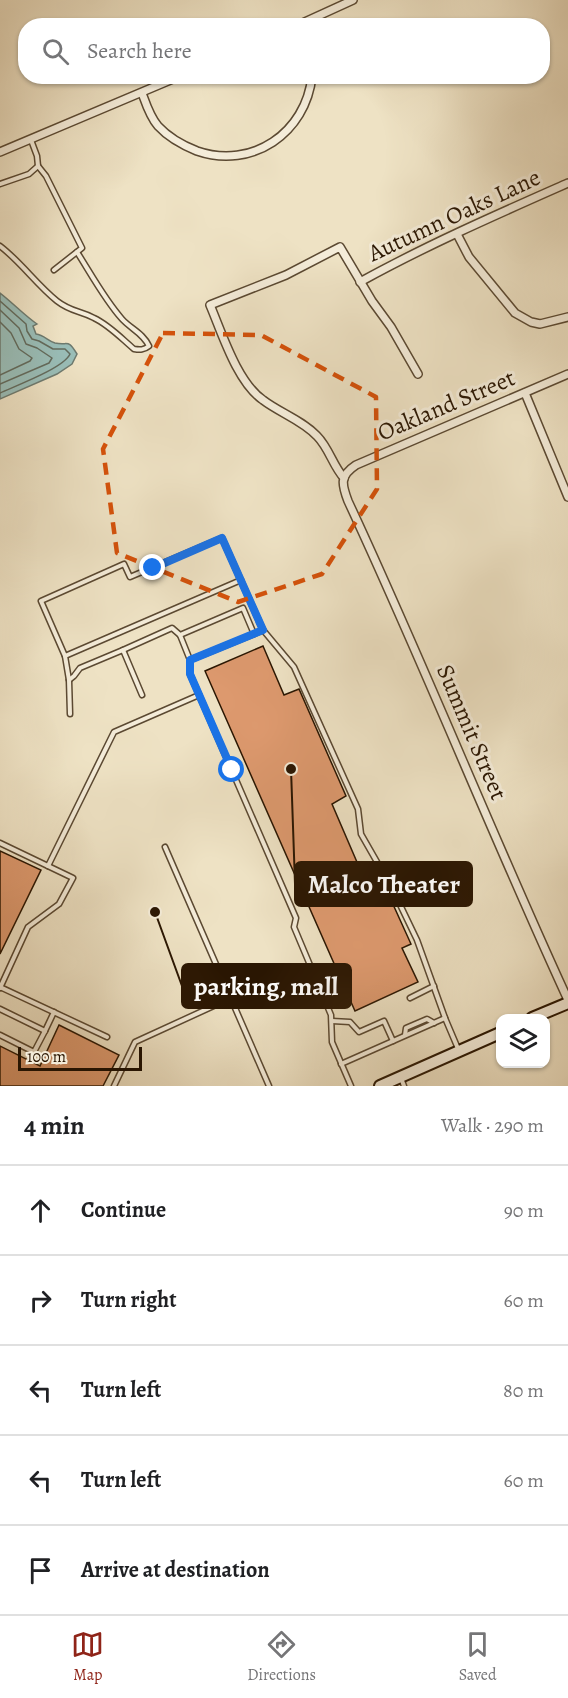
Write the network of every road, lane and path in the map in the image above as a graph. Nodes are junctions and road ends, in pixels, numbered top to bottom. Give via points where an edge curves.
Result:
1 (349, 1) edge
2 (314, 18) edge
3 (162, 84) edge
4 (311, 84) edge
5 (141, 93) junction
6 (31, 139) junction
7 (0, 152) edge
8 (38, 166) junction
9 (568, 183) edge
10 (0, 184) edge
11 (457, 234) junction
12 (0, 246) edge
13 (77, 252) junction
14 (54, 270) dead end
15 (360, 282) junction
16 (210, 305) joint
17 (568, 317) edge
18 (418, 374) dead end
19 (568, 374) edge
20 (525, 393) junction
21 (344, 478) junction
22 (568, 496) edge
23 (241, 580) junction
24 (263, 630) junction
25 (254, 634) junction
26 (180, 635) junction
27 (123, 650) junction
28 (65, 656) junction
29 (190, 660) junction
30 (69, 680) junction
31 (142, 694) dead end
32 (199, 695) junction
33 (70, 714) dead end
34 (0, 843) edge
35 (165, 847) dead end
36 (48, 866) junction
37 (434, 986) junction
38 (0, 988) edge
39 (231, 998) junction
40 (410, 998) dead end
41 (568, 1001) edge
42 (0, 1009) edge
43 (54, 1012) junction
44 (540, 1014) edge
45 (445, 1018) junction
46 (332, 1021) junction
47 (45, 1031) junction
48 (0, 1035) edge
49 (496, 1035) edge
50 (107, 1037) dead end
51 (393, 1041) junction
52 (459, 1051) junction
53 (341, 1064) junction
54 (402, 1082) edge
55 (114, 1086) edge
56 (269, 1086) edge
57 (351, 1086) edge
58 (380, 1086) edge

1 - 2 street
3 - 5 street
4 - 5 street via 305,105 287,131 257,151 230,157 204,153 172,138 154,122
5 - 6 street
6 - 7 street
6 - 8 lane
8 - 10 lane via 29,174
8 - 13 lane via 82,248
9 - 11 street, Autumn Oaks Lane
11 - 15 street, Autumn Oaks Lane
11 - 17 street via 469,257 522,319 540,324
12 - 13 lane via 69,310 104,323 134,349 149,346 123,320
13 - 14 lane
15 - 16 street, Autumn Oaks Lane via 340,247 276,279
15 - 18 street
16 - 21 street, Summit Street via 247,385 262,400 316,435
19 - 20 street, Oakland Street
20 - 21 street, Oakland Street via 356,465
20 - 22 street
21 - 41 street, Summit Street via 348,501
23 - 24 lane
23 - 28 lane
23 - 28 lane via 222,538 130,578 124,564 41,601
24 - 25 lane
24 - 37 lane via 294,667 358,810 361,834 393,890
25 - 26 lane via 243,608
25 - 29 lane
26 - 27 lane via 172,628
26 - 29 lane
27 - 30 lane via 80,668
27 - 31 lane
28 - 30 lane
29 - 32 lane via 190,674
30 - 33 lane
32 - 36 lane via 114,732
32 - 46 lane via 296,918 294,927
34 - 36 lane
35 - 39 lane
36 - 38 lane via 73,878 60,904 28,927
37 - 40 lane
37 - 45 lane
38 - 43 lane
39 - 55 lane via 135,1042
39 - 56 lane
41 - 44 main road
42 - 47 lane
43 - 47 lane
43 - 50 lane
45 - 51 lane
45 - 52 lane
46 - 51 lane via 350,1022 359,1032 384,1021
46 - 53 lane via 333,1042
47 - 48 lane via 34,1052
49 - 52 main road
51 - 53 lane
52 - 54 main road
53 - 57 lane
54 - 58 main road

